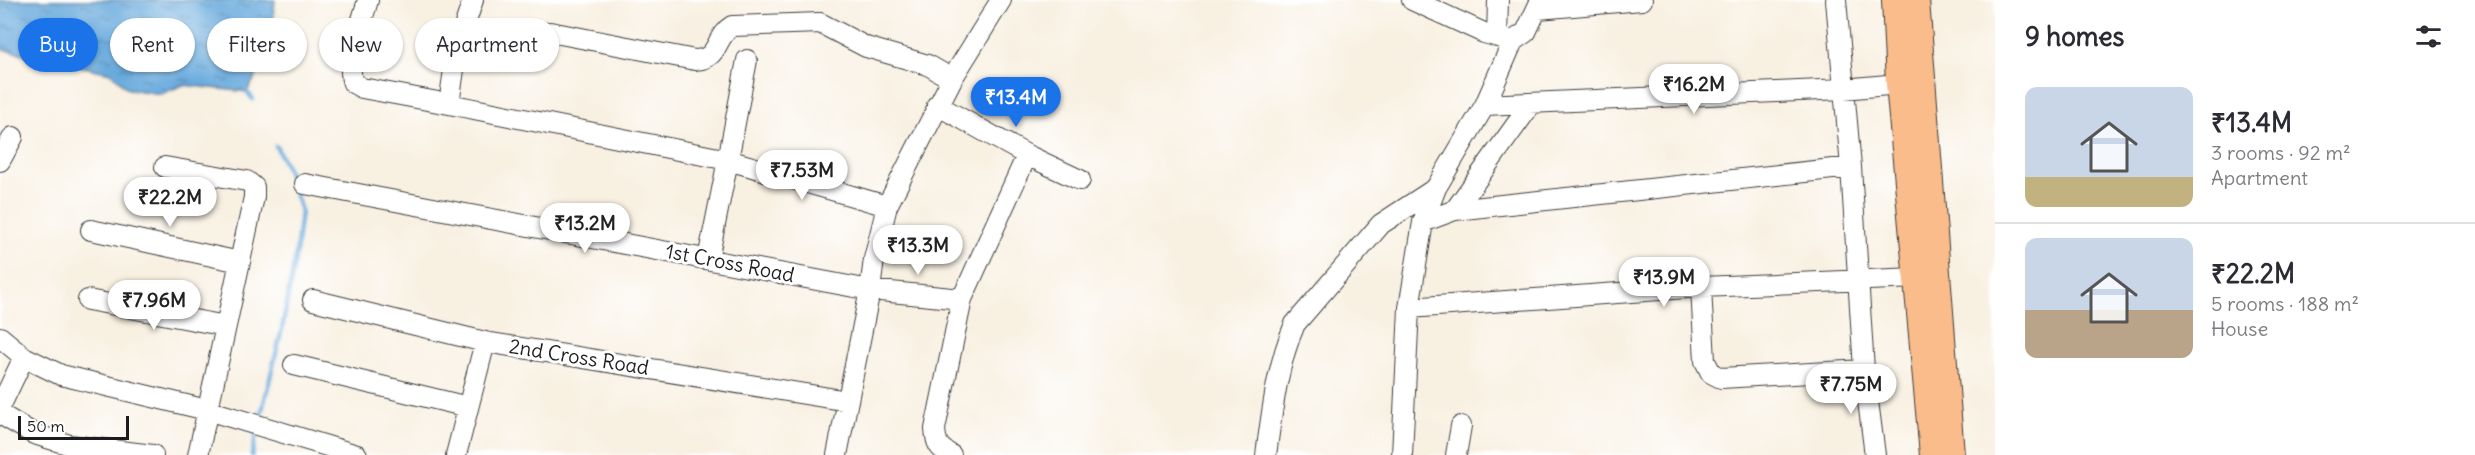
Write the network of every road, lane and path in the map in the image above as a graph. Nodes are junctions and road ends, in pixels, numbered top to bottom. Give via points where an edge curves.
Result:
1 (368, 0) edge
2 (473, 0) edge
3 (977, 0) edge
4 (1412, 0) edge
5 (1498, 0) edge
6 (1642, 0) edge
7 (1836, 0) edge
8 (1895, 0) edge
9 (1916, 0) edge
10 (999, 2) edge
11 (1539, 4) edge
12 (559, 34) edge
13 (1505, 39) junction
14 (747, 60) dead end
15 (952, 79) junction
16 (1899, 84) junction
17 (1843, 89) junction
18 (449, 104) junction
19 (1531, 104) junction
20 (937, 105) junction
21 (1485, 105) junction
22 (13, 137) dead end
23 (1027, 155) junction
24 (0, 160) edge
25 (728, 160) junction
26 (165, 167) dead end
27 (1851, 167) junction
28 (1080, 180) dead end
29 (305, 184) dead end
30 (1436, 188) junction
31 (886, 206) junction
32 (1455, 210) junction
33 (1423, 222) junction
34 (91, 230) dead end
35 (708, 259) junction
36 (240, 262) junction
37 (1917, 278) junction
38 (1857, 280) junction
39 (1701, 287) junction
40 (870, 290) junction
41 (962, 299) junction
42 (88, 300) dead end
43 (313, 300) dead end
44 (1409, 308) junction
45 (226, 326) junction
46 (0, 337) edge
47 (485, 342) junction
48 (24, 357) junction
49 (294, 365) dead end
50 (1864, 370) junction
51 (848, 401) junction
52 (0, 407) edge
53 (468, 407) junction
54 (207, 410) junction
55 (0, 414) edge
56 (1461, 426) dead end
57 (153, 455) edge
58 (198, 455) edge
59 (357, 455) edge
60 (456, 455) edge
61 (837, 455) edge
62 (951, 455) edge
63 (1266, 455) edge
64 (1402, 455) edge
65 (1456, 455) edge
66 (1875, 455) edge
67 (1933, 455) edge
68 (1951, 455) edge

1 - 18 street via 351,63 353,83
2 - 18 street via 457,49
3 - 10 street
4 - 13 street
5 - 13 street
6 - 11 street
7 - 17 street
8 - 16 main road
9 - 68 main road
10 - 15 street
11 - 13 street via 1526,32
12 - 15 street via 695,60 713,54 722,32 732,26 820,23 851,40 928,65
13 - 21 street
14 - 25 street
15 - 20 street
16 - 17 street
16 - 37 main road
17 - 19 street
17 - 27 street
18 - 25 street
19 - 21 street
19 - 32 street
20 - 23 street
20 - 31 street
21 - 30 street
22 - 24 street
23 - 28 street
23 - 41 street
25 - 31 street
25 - 35 street
26 - 36 street via 247,181 254,187
27 - 32 street
27 - 38 street
29 - 35 street, 1st Cross Road
30 - 33 street
30 - 63 street via 1381,224 1295,324 1272,411
31 - 40 street
32 - 33 street
33 - 44 street
34 - 36 street
35 - 40 street, 1st Cross Road
36 - 45 street
37 - 38 street
37 - 67 main road
38 - 39 street
38 - 50 street
39 - 44 street
39 - 50 street via 1705,361 1711,373 1721,378
40 - 41 street, 1st Cross Road
40 - 51 street
41 - 62 street via 936,429 936,442
42 - 45 street
43 - 47 street, 2nd Cross Road
44 - 64 street
45 - 54 street
46 - 48 street
47 - 51 street, 2nd Cross Road
47 - 53 street
48 - 52 street
48 - 54 street via 61,375
49 - 53 street
50 - 66 street
51 - 61 street
53 - 60 street
54 - 58 street
54 - 59 street
55 - 57 street via 34,434 70,445
56 - 65 street

